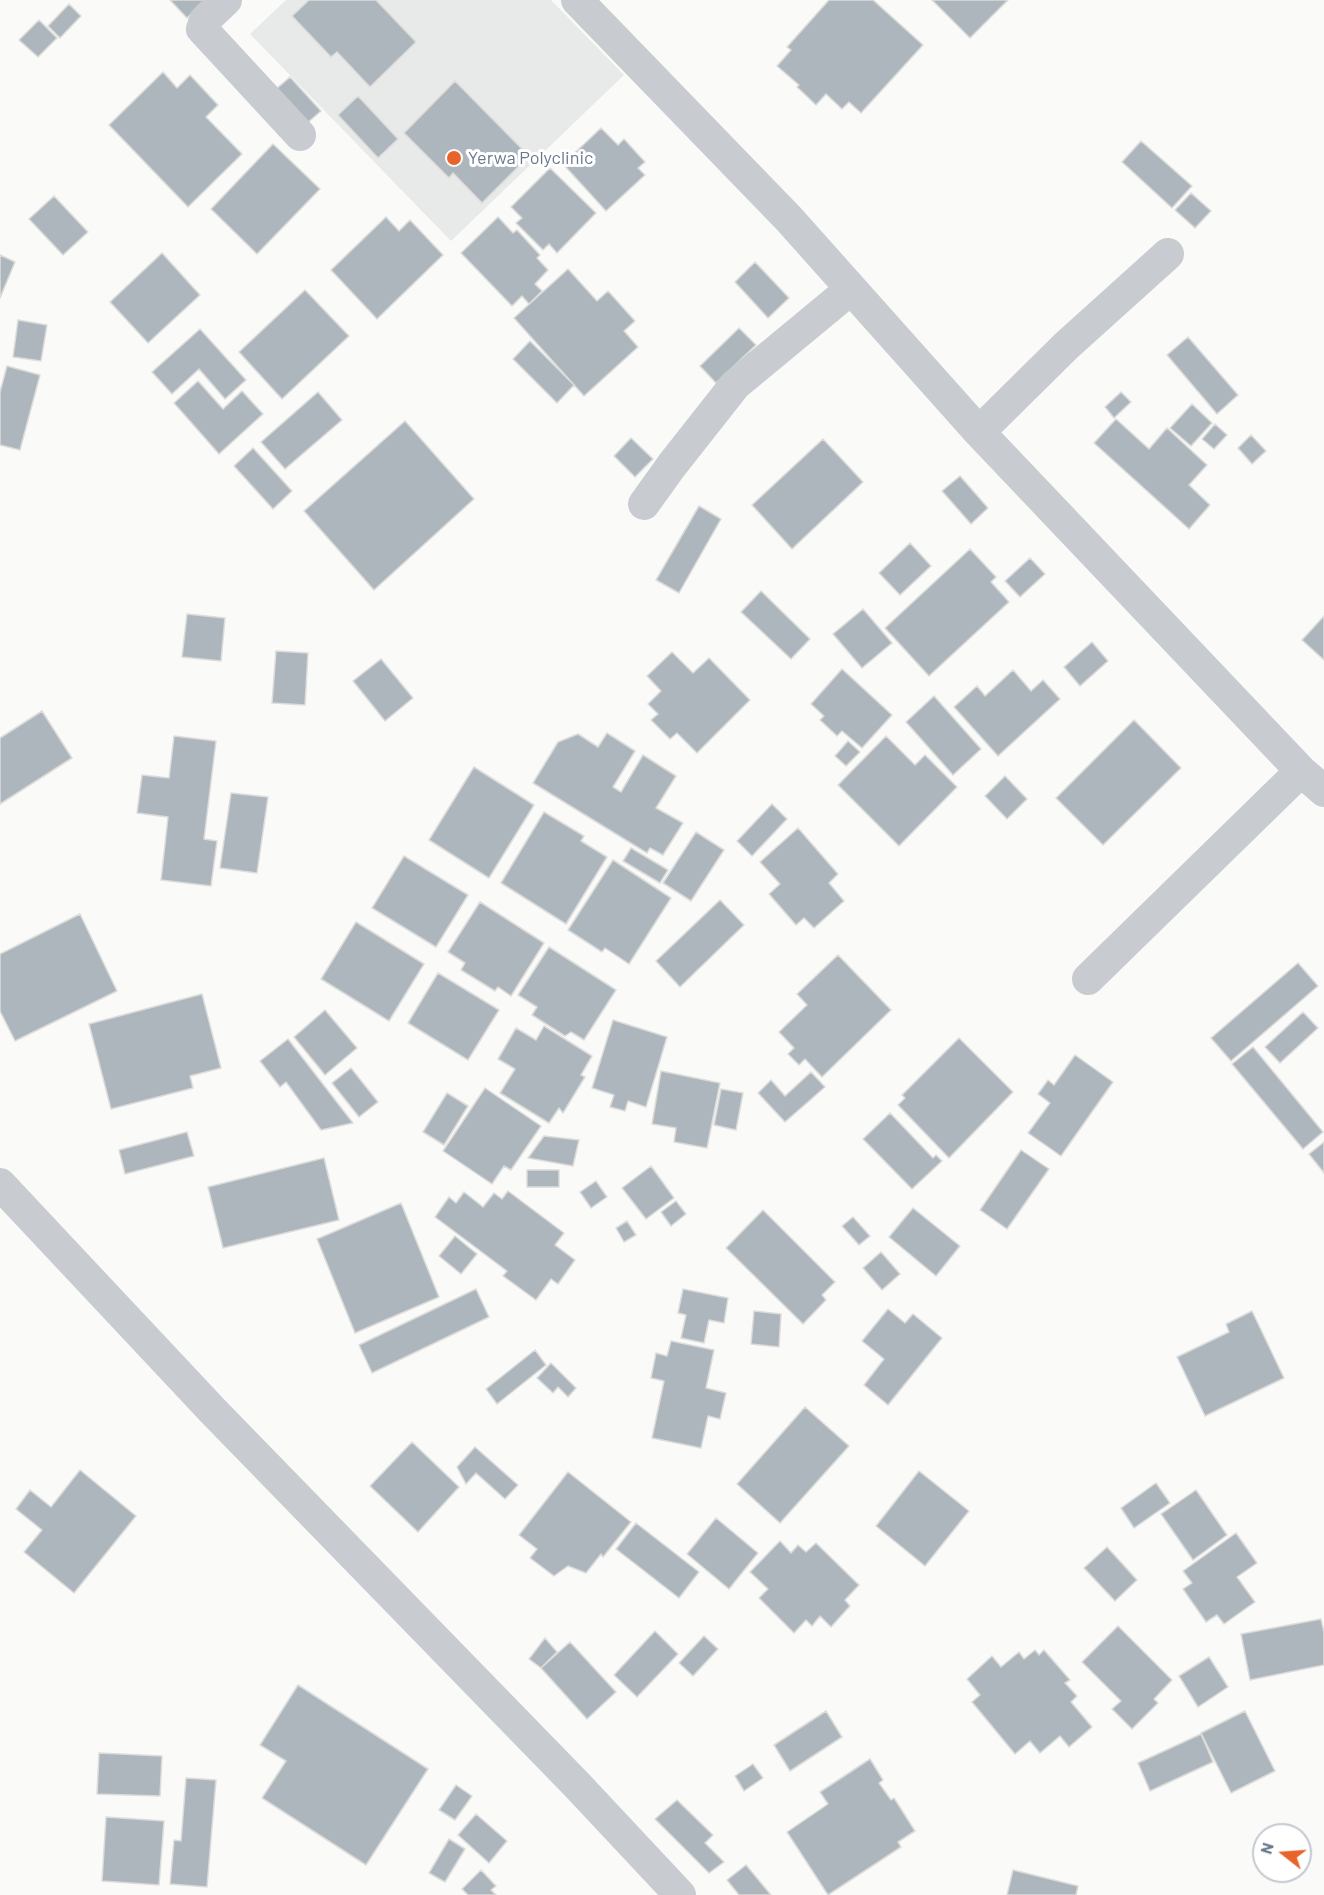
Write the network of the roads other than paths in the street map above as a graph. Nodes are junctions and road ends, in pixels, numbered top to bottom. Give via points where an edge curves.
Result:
1 (226, 0) edge
2 (577, 0) edge
3 (300, 135) dead end
4 (1168, 254) dead end
5 (851, 289) junction
6 (979, 432) junction
7 (644, 504) dead end
8 (1301, 771) junction
9 (1324, 791) edge
10 (1088, 980) dead end
11 (0, 1184) edge
12 (680, 1895) edge

1 - 3 street via 202,28
2 - 5 street via 789,219
4 - 6 street
5 - 6 street
5 - 7 street via 735,386
6 - 8 street
8 - 9 street
8 - 10 street
11 - 12 street

